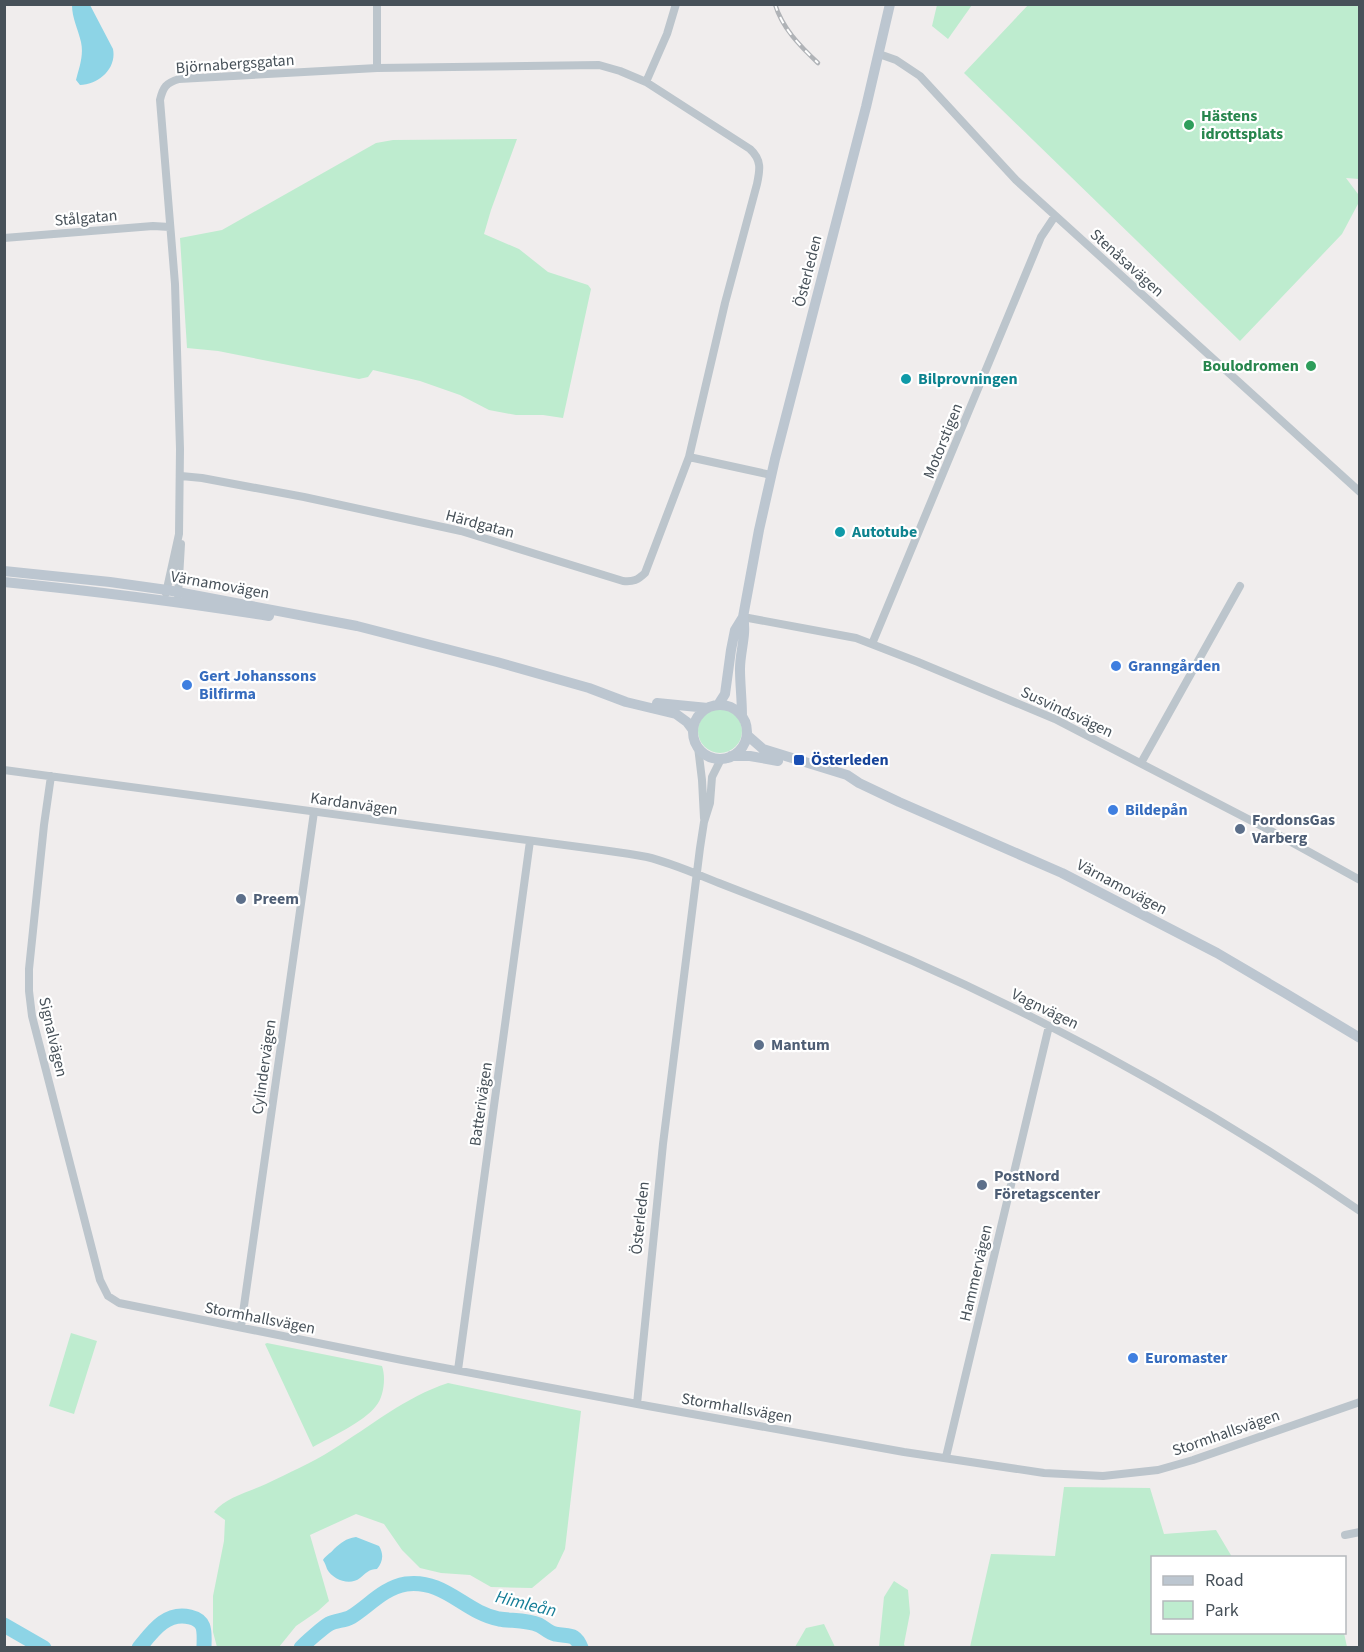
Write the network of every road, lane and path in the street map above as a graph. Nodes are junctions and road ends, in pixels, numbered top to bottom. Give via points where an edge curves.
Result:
1 (377, 4) edge
2 (676, 4) edge
3 (890, 4) edge
4 (879, 54) junction
5 (377, 68) junction
6 (646, 82) junction
7 (1055, 216) junction
8 (170, 226) junction
9 (4, 238) edge
10 (689, 457) junction
11 (771, 475) junction
12 (181, 476) junction
13 (1359, 492) edge
14 (180, 534) junction
15 (4, 571) edge
16 (4, 582) edge
17 (1240, 586) dead end
18 (166, 595) junction
19 (178, 597) junction
20 (743, 617) junction
21 (872, 644) junction
22 (589, 688) junction
23 (713, 707) junction
24 (742, 716) junction
25 (693, 730) junction
26 (747, 735) junction
27 (698, 747) junction
28 (727, 757) junction
29 (1141, 763) junction
30 (4, 770) edge
31 (51, 776) junction
32 (859, 783) junction
33 (314, 812) junction
34 (704, 822) junction
35 (530, 841) junction
36 (697, 874) junction
37 (1359, 880) edge
38 (1049, 1026) junction
39 (1359, 1038) edge
40 (1359, 1211) edge
41 (108, 1296) joint
42 (241, 1327) junction
43 (458, 1370) junction
44 (1359, 1402) edge
45 (637, 1404) junction
46 (946, 1457) junction
47 (1359, 1532) edge
48 (1345, 1535) dead end

1 - 5 street
2 - 6 street
3 - 4 main road, Österleden
4 - 7 street, Stenåsavägen via 920,76 1016,180
4 - 11 main road, Österleden
5 - 6 street, Björnabergsgatan via 600,65
5 - 8 street, Björnabergsgatan via 168,82 160,100
6 - 10 street, Härdgatan via 750,149 760,161
7 - 13 street, Stenåsavägen
7 - 21 street, Motorstigen via 1041,237
8 - 9 street, Stålgatan
8 - 12 street, Björnabergsgatan
10 - 11 street
10 - 12 street, Härdgatan via 645,573 633,582 461,531 304,497
11 - 20 main road, Österleden
12 - 14 street, Björnabergsgatan
14 - 18 street, Björnabergsgatan
14 - 19 street, Björnabergsgatan
15 - 18 main road, Värnamovägen via 110,582
16 - 18 main road, Värnamovägen
17 - 29 street
18 - 19 main road, Värnamovägen
19 - 22 main road, Värnamovägen via 357,626
20 - 21 street, Susvindsvägen
20 - 23 main road, Österleden via 735,630 725,694
20 - 24 main road, Österleden via 746,629 740,670
21 - 29 street, Susvindsvägen via 1055,719
22 - 23 main road, Värnamovägen via 666,704
22 - 25 main road, Värnamovägen via 676,714
23 - 24 main road, Värnamovägen via 731,708
23 - 25 main road via 698,717
24 - 26 main road
25 - 27 main road
26 - 28 main road via 742,748
26 - 32 main road, Värnamovägen via 763,750 847,775
27 - 28 main road, Värnamovägen via 709,756
27 - 34 street, Österleden
28 - 32 main road, Värnamovägen via 750,756 792,764
28 - 34 street, Österleden via 712,777
29 - 37 street, Susvindsvägen
30 - 31 street, Kardanvägen
31 - 33 street, Kardanvägen
31 - 41 street, Signalvägen via 29,991 94,1258
32 - 39 main road, Värnamovägen via 1062,873 1217,954
33 - 35 street, Kardanvägen
33 - 42 street, Cylindervägen
34 - 36 street, Österleden
35 - 36 street, Kardanvägen via 646,857
35 - 43 street, Batterivägen
36 - 38 street, Vagnvägen via 849,933
36 - 45 street, Österleden via 663,1144
38 - 40 street, Vagnvägen via 1223,1122
38 - 46 street, Hammervägen
41 - 42 street, Stormhallsvägen via 128,1306
42 - 43 street, Stormhallsvägen
43 - 45 street, Stormhallsvägen
44 - 46 street, Stormhallsvägen via 1193,1460 1145,1472 1094,1476 1044,1473
45 - 46 street, Stormhallsvägen
47 - 48 street

